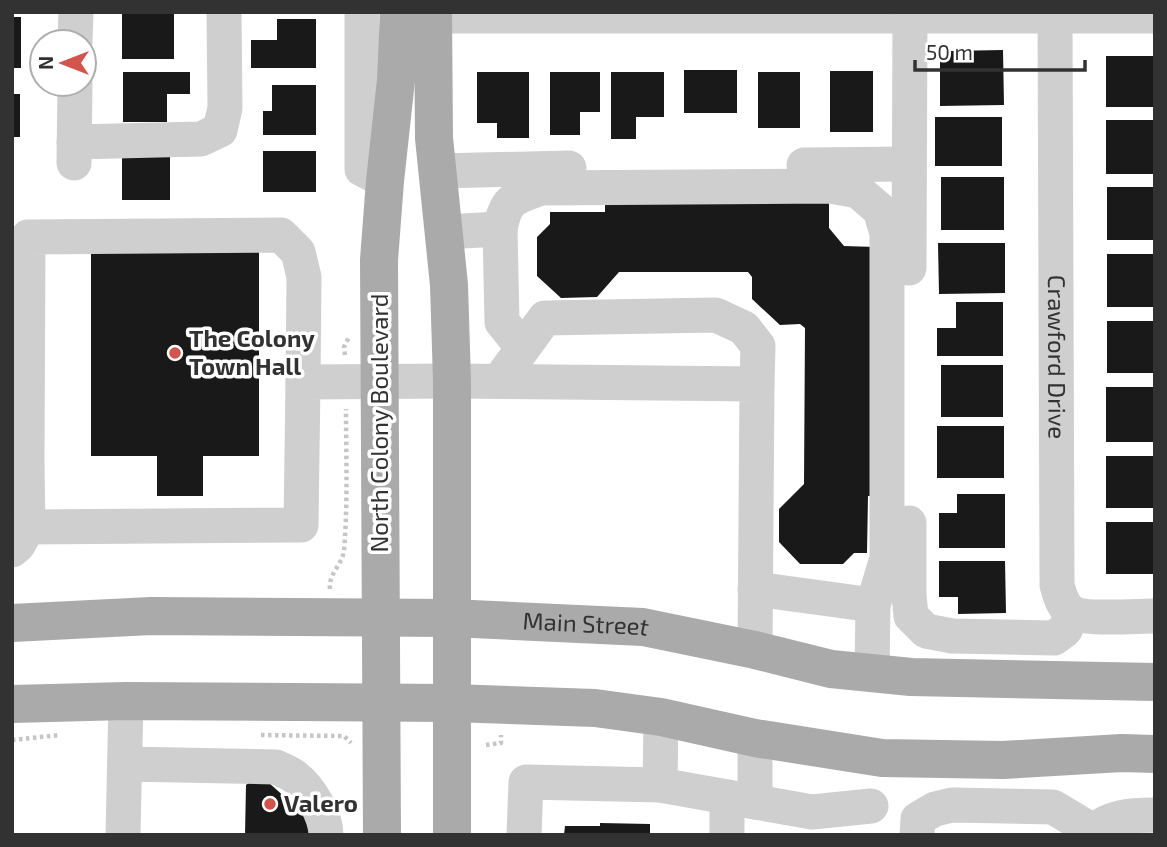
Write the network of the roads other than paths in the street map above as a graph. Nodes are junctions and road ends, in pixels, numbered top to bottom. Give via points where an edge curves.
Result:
1 (224, 12) edge
2 (362, 12) edge
3 (434, 14) edge
4 (609, 14) edge
5 (758, 14) edge
6 (910, 14) edge
7 (1055, 14) edge
8 (1155, 16) edge
9 (75, 98) edge
10 (909, 164) junction
11 (437, 171) junction
12 (385, 181) junction
13 (500, 229) junction
14 (444, 232) junction
15 (523, 348) junction
16 (452, 381) junction
17 (303, 382) junction
18 (380, 382) junction
19 (499, 382) junction
20 (757, 384) junction
21 (20, 538) edge
22 (755, 589) junction
23 (873, 605) junction
24 (1073, 613) junction
25 (1155, 616) edge
26 (380, 618) junction
27 (451, 618) junction
28 (12, 623) edge
29 (755, 650) junction
30 (872, 673) junction
31 (1155, 682) edge
32 (126, 701) junction
33 (381, 703) junction
34 (452, 703) junction
35 (12, 704) edge
36 (661, 717) junction
37 (755, 738) junction
38 (1155, 754) edge
39 (125, 765) junction
40 (660, 785) junction
41 (741, 800) junction
42 (871, 807) dead end
43 (1155, 815) edge
44 (1092, 833) edge
45 (123, 835) edge
46 (326, 835) edge
47 (382, 835) edge
48 (452, 835) edge
49 (524, 835) edge
50 (727, 835) edge
51 (918, 835) edge

1 - 9 street via 226,108 220,130 201,139 74,152
2 - 12 street via 362,169
3 - 4 street
3 - 11 main road
3 - 12 main road, North Colony Boulevard via 396,80
4 - 5 street
5 - 6 street
6 - 7 street
6 - 10 street
7 - 8 street
7 - 24 street, Crawford Drive via 1057,585 1062,601
10 - 11 street
10 - 24 street via 911,616 926,631 952,636 1054,638 1065,630
11 - 14 main road
12 - 18 main road, North Colony Boulevard via 379,260
13 - 14 street
13 - 15 street via 502,322
13 - 23 street via 503,212 515,198 541,188 831,186 858,191 880,210 887,233 887,558
14 - 16 main road
15 - 19 street
15 - 20 street via 545,318 716,315 744,328 758,346
16 - 18 street
16 - 19 street
16 - 27 main road
17 - 18 street
17 - 21 street via 301,525
17 - 21 street via 304,277 298,252 281,235 28,237
18 - 26 main road, North Colony Boulevard
19 - 20 street
20 - 22 street
22 - 23 street
22 - 29 street
23 - 30 street
24 - 25 street
26 - 27 main road, Main Street
26 - 28 main road, Main Street via 151,616
26 - 33 main road, North Colony Boulevard
27 - 29 main road, Main Street via 643,627
27 - 34 main road
29 - 30 main road, Main Street via 831,669
30 - 31 main road, Main Street
32 - 33 main road
32 - 35 main road
32 - 39 street
33 - 34 main road
33 - 47 main road, North Colony Boulevard
34 - 36 main road via 595,708
34 - 48 main road
36 - 37 main road
36 - 40 street
37 - 38 main road via 882,758 1003,760
37 - 41 street
39 - 45 street
39 - 46 street via 276,767 296,778 312,795
40 - 41 street
40 - 49 street via 526,782
41 - 42 street via 812,812
41 - 50 street
43 - 44 street via 1113,820
44 - 51 street via 1052,807 952,805 918,819

